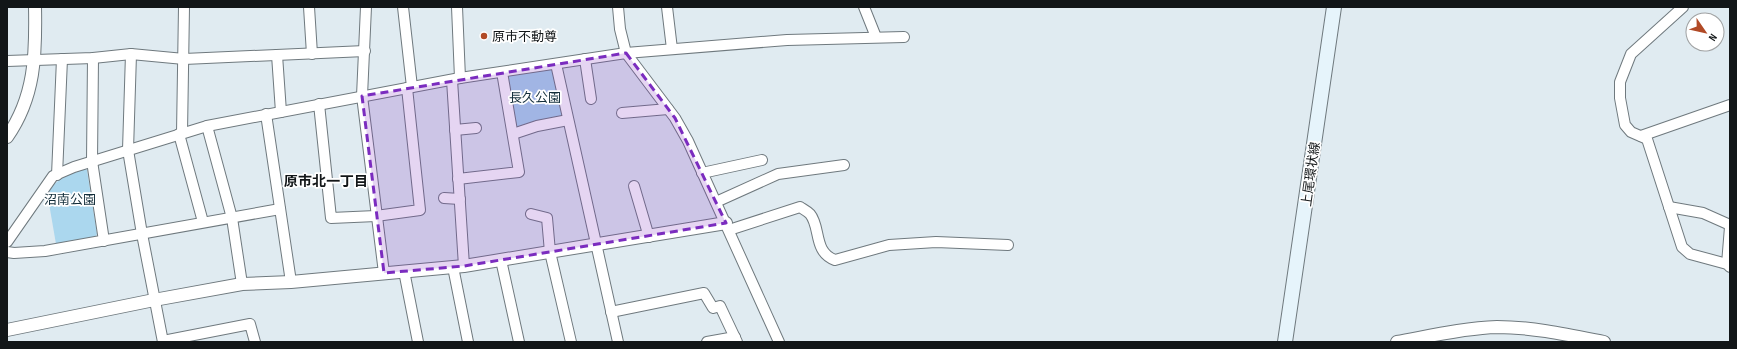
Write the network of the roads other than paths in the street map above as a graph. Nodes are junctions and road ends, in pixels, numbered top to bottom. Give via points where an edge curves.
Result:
1 (35, 7) edge
2 (184, 7) edge
3 (309, 7) edge
4 (366, 7) edge
5 (402, 7) edge
6 (457, 7) edge
7 (618, 7) edge
8 (667, 7) edge
9 (864, 7) edge
10 (1334, 7) edge
11 (1683, 7) edge
12 (876, 37) junction
13 (904, 37) dead end
14 (672, 49) junction
15 (365, 51) junction
16 (626, 53) junction
17 (131, 54) junction
18 (312, 54) junction
19 (277, 55) junction
20 (93, 58) junction
21 (62, 59) junction
22 (184, 59) junction
23 (585, 59) junction
24 (34, 60) junction
25 (7, 61) edge
26 (556, 64) junction
27 (502, 72) junction
28 (456, 79) junction
29 (409, 88) junction
30 (362, 96) junction
31 (592, 98) dead end
32 (319, 104) junction
33 (1730, 105) edge
34 (668, 109) junction
35 (281, 112) junction
36 (622, 113) dead end
37 (266, 114) junction
38 (568, 120) junction
39 (207, 126) junction
40 (476, 128) dead end
41 (455, 130) junction
42 (181, 134) junction
43 (513, 134) junction
44 (1641, 136) junction
45 (7, 137) edge
46 (128, 150) junction
47 (762, 160) dead end
48 (92, 161) junction
49 (844, 165) dead end
50 (702, 173) junction
51 (57, 175) junction
52 (458, 179) junction
53 (634, 186) dead end
54 (444, 198) dead end
55 (460, 199) junction
56 (716, 202) junction
57 (1669, 207) junction
58 (280, 209) junction
59 (531, 214) dead end
60 (376, 216) junction
61 (232, 218) junction
62 (203, 222) junction
63 (1730, 226) edge
64 (728, 227) junction
65 (142, 234) junction
66 (649, 237) junction
67 (104, 241) junction
68 (7, 242) edge
69 (1008, 245) dead end
70 (596, 246) junction
71 (7, 252) edge
72 (550, 252) junction
73 (501, 260) junction
74 (1728, 265) edge
75 (459, 266) junction
76 (404, 271) junction
77 (384, 273) junction
78 (291, 282) junction
79 (242, 284) junction
80 (154, 300) junction
81 (611, 312) junction
82 (7, 330) edge
83 (736, 339) edge
84 (163, 342) edge
85 (255, 342) edge
86 (418, 342) edge
87 (468, 342) edge
88 (519, 342) edge
89 (571, 342) edge
90 (618, 342) edge
91 (707, 342) edge
92 (779, 342) edge
93 (1285, 342) edge
94 (1397, 342) edge
95 (1604, 342) edge

1 - 24 street
2 - 22 street
3 - 18 street
4 - 15 street
5 - 29 street
6 - 28 street
7 - 16 street
8 - 14 street
9 - 12 street
10 - 93 main road, 上尾環状線
11 - 44 street via 1631,54 1620,82 1620,98 1626,125 1631,132
12 - 13 street
12 - 14 street via 787,40
14 - 16 street
15 - 18 street
15 - 30 street
16 - 23 street
16 - 34 street
17 - 20 street
17 - 22 street
17 - 46 street
18 - 19 street
19 - 22 street
19 - 35 street
20 - 21 street
20 - 48 street
21 - 24 street
21 - 51 street
22 - 42 street
23 - 26 street
23 - 31 street
24 - 25 street
24 - 45 street via 32,80 21,114
26 - 27 street
26 - 38 street
27 - 28 street
27 - 43 street
28 - 29 street
28 - 41 street
29 - 30 street
29 - 60 street via 420,210
30 - 32 street
30 - 60 street
32 - 35 street
32 - 60 street via 330,218
33 - 44 street
34 - 36 street
34 - 50 street via 688,141
35 - 37 street
37 - 39 street
37 - 58 street
38 - 43 street via 536,126
38 - 70 street
39 - 42 street
39 - 61 street
40 - 41 street
41 - 52 street
42 - 46 street
42 - 62 street
43 - 52 street via 519,172
44 - 57 street via 1647,139
46 - 48 street
46 - 65 street
47 - 50 street
48 - 51 street
48 - 67 street
49 - 56 street via 778,174
50 - 56 street
51 - 68 street via 53,176 44,188
52 - 55 street
53 - 66 street
54 - 55 street
55 - 75 street
56 - 64 street
57 - 63 street via 1703,213
57 - 74 street via 1682,247 1690,254
58 - 61 street
58 - 78 street
59 - 72 street via 547,218
60 - 77 street
61 - 62 street
61 - 79 street
62 - 65 street
63 - 74 street
64 - 66 street
64 - 69 street via 800,207 811,215 824,253 835,260 889,245 936,242
64 - 92 street
65 - 67 street
65 - 80 street
66 - 70 street
67 - 71 street via 45,251
70 - 72 street
70 - 81 street
72 - 73 street
72 - 89 street
73 - 75 street
73 - 88 street
75 - 76 street
75 - 87 street
76 - 77 street
76 - 86 street
77 - 78 street
78 - 79 street
79 - 80 street
80 - 82 street
80 - 84 street
81 - 83 street via 704,293 713,308 720,306
81 - 90 street
83 - 91 street
84 - 85 street via 250,324
94 - 95 street via 1470,329 1497,327 1543,330

